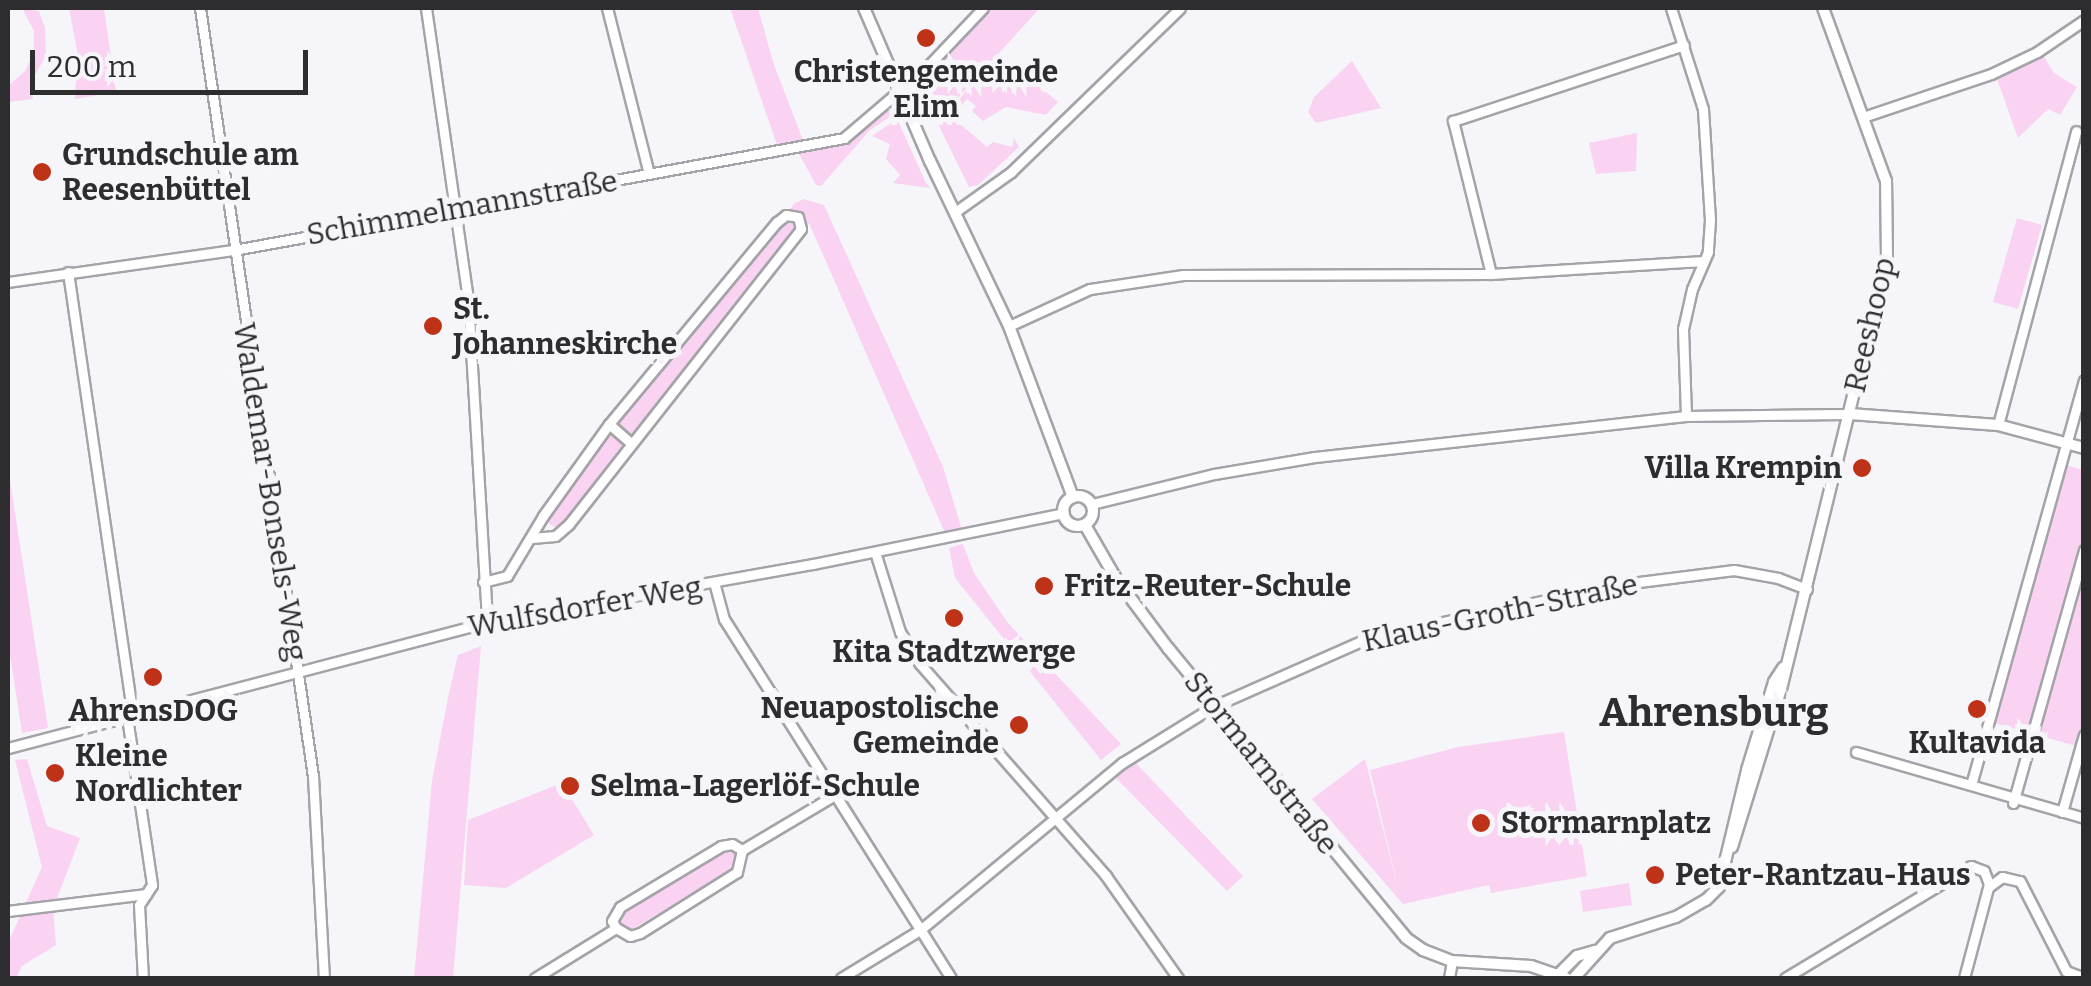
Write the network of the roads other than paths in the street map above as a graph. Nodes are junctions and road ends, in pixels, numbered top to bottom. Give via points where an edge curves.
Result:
1 (200, 8) edge
2 (426, 8) edge
3 (607, 8) edge
4 (864, 8) edge
5 (983, 8) edge
6 (1180, 8) edge
7 (1671, 8) edge
8 (1823, 8) edge
9 (2084, 20) edge
10 (1684, 45) junction
11 (898, 90) junction
12 (1863, 118) junction
13 (2076, 132) dead end
14 (649, 174) junction
15 (458, 207) junction
16 (955, 212) junction
17 (234, 250) junction
18 (1704, 261) junction
19 (68, 272) junction
20 (1491, 274) junction
21 (8, 282) edge
22 (1010, 326) junction
23 (689, 328) junction
24 (710, 343) junction
25 (2084, 381) edge
26 (1850, 414) junction
27 (1686, 416) junction
28 (609, 424) junction
29 (1998, 425) junction
30 (2065, 442) junction
31 (631, 443) junction
32 (2084, 448) edge
33 (1074, 497) junction
34 (1092, 504) junction
35 (1064, 513) junction
36 (1085, 525) junction
37 (532, 538) junction
38 (2084, 550) edge
39 (874, 552) junction
40 (482, 582) junction
41 (714, 582) junction
42 (1806, 589) junction
43 (486, 622) junction
44 (298, 672) junction
45 (1214, 706) junction
46 (130, 717) junction
47 (2084, 735) edge
48 (8, 748) edge
49 (1856, 752) dead end
50 (1971, 784) junction
51 (832, 796) junction
52 (2014, 800) junction
53 (2062, 812) junction
54 (2084, 818) edge
55 (1058, 819) junction
56 (742, 850) junction
57 (1989, 889) junction
58 (146, 894) junction
59 (8, 911) edge
60 (616, 928) junction
61 (920, 930) junction
62 (1596, 950) junction
63 (1452, 961) junction
64 (1562, 976) edge
65 (143, 978) edge
66 (324, 978) edge
67 (534, 978) edge
68 (841, 978) edge
69 (951, 978) edge
70 (1178, 978) edge
71 (1449, 978) edge
72 (1574, 978) edge
73 (1785, 978) edge
74 (1964, 978) edge
75 (2084, 978) edge

1 - 17 street, Waldemar-Bonsels-Weg
2 - 15 street
3 - 14 street
4 - 11 street
5 - 11 street, Schimmelmannstraße
6 - 16 street via 1011,172
7 - 10 street
8 - 12 street, Reeshoop
9 - 12 street via 1991,74
10 - 18 street via 1705,124 1710,220
10 - 20 street via 1453,121
11 - 14 street, Schimmelmannstraße via 844,138
11 - 16 street
12 - 26 street, Reeshoop via 1886,181 1889,239
13 - 29 street
14 - 15 street, Schimmelmannstraße
15 - 17 street, Schimmelmannstraße
15 - 40 street via 477,412
16 - 22 street
17 - 19 street, Schimmelmannstraße
17 - 44 street, Waldemar-Bonsels-Weg
18 - 20 street
18 - 27 street via 1683,329
19 - 21 street, Schimmelmannstraße
19 - 46 street
20 - 22 street via 1140,279 1069,296
22 - 33 street
23 - 24 street
23 - 24 street via 777,222 798,216 802,229
23 - 28 street
24 - 31 street
25 - 30 street
26 - 27 street
26 - 29 street
26 - 42 street, Reeshoop
27 - 34 street via 1315,458
28 - 31 street
28 - 37 street
29 - 30 street
30 - 32 street
30 - 50 street
31 - 37 street via 561,534
33 - 34 street
33 - 35 street
34 - 36 street
35 - 36 street, Stormarnstraße via 1072,525
35 - 39 street
36 - 45 street, Stormarnstraße via 1137,608
37 - 40 street via 507,576
38 - 52 street
39 - 41 street
39 - 55 street via 900,632 920,664
40 - 43 street
41 - 43 street, Wulfsdorfer Weg
41 - 51 street, Wulfsdorfer Weg via 724,619
42 - 45 street, Klaus-Groth-Straße via 1734,570 1623,584 1368,638
42 - 62 street, Reeshoop via 1719,888 1676,916 1624,930
43 - 44 street, Wulfsdorfer Weg
44 - 46 street, Wulfsdorfer Weg
44 - 66 street, Waldemar-Bonsels-Weg via 317,808
45 - 55 street, Klaus-Groth-Straße via 1122,763
45 - 63 street, Stormarnstraße via 1403,935
46 - 48 street, Wulfsdorfer Weg
46 - 58 street via 152,885
47 - 53 street
49 - 50 street
50 - 52 street
51 - 56 street
51 - 61 street, Wulfsdorfer Weg
52 - 53 street
53 - 54 street
55 - 61 street, Klaus-Groth-Straße
55 - 70 street
56 - 60 street via 720,846 620,907 612,921
56 - 60 street via 737,872 640,934
57 - 73 street via 1984,872 1966,867
57 - 74 street
57 - 75 street via 2002,876 2020,880 2066,972
58 - 59 street
58 - 65 street via 139,905
60 - 67 street
61 - 68 street, Klaus-Groth-Straße
61 - 69 street, Wulfsdorfer Weg
62 - 64 street, Reeshoop via 1576,956
62 - 72 street
63 - 64 street via 1518,964
63 - 71 street

